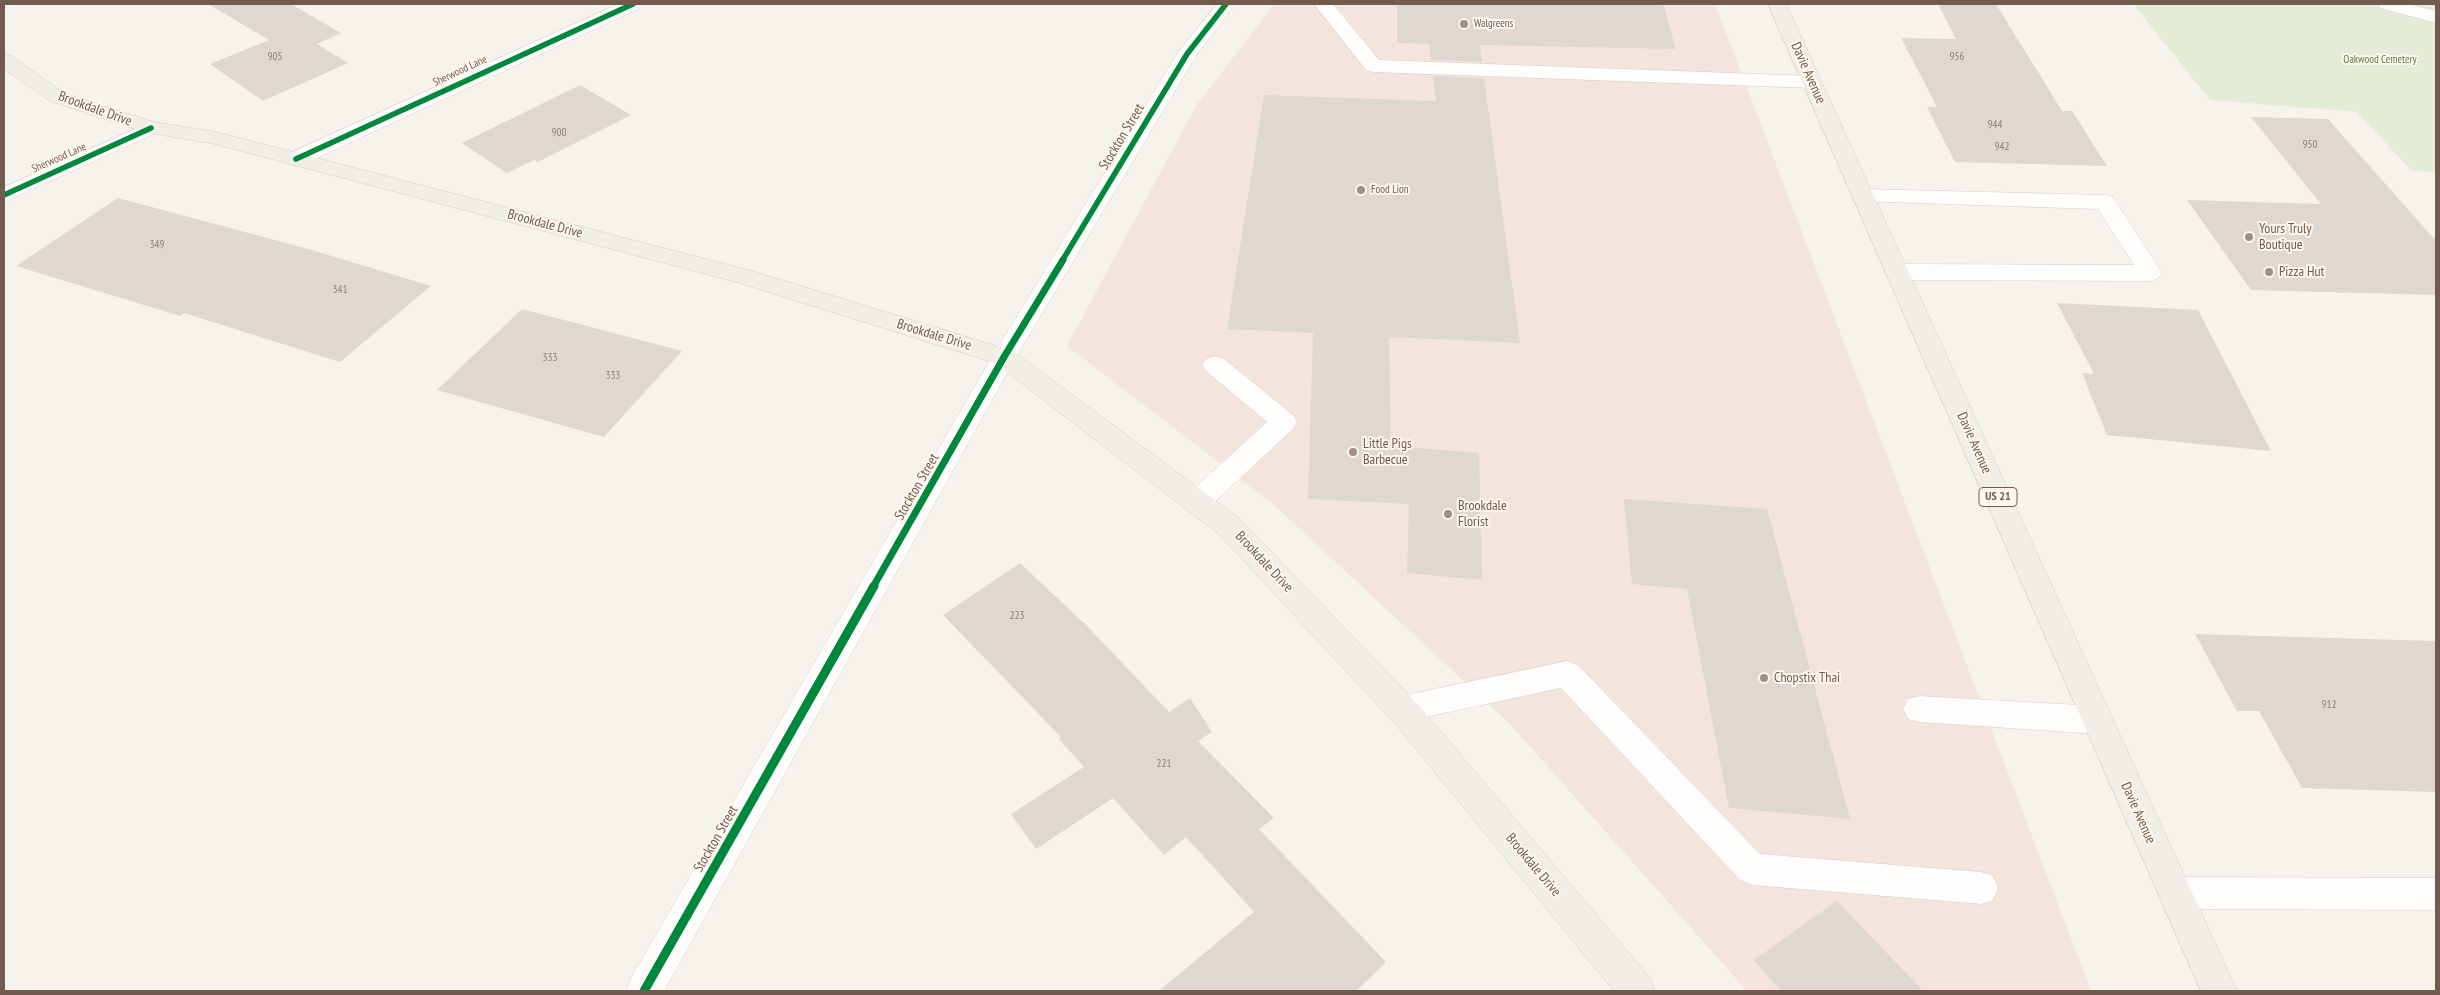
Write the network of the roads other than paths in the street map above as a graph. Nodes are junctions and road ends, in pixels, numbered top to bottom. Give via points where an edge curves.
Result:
1 (633, 4) edge
2 (1226, 4) edge
3 (1324, 4) edge
4 (1777, 4) edge
5 (2386, 4) edge
6 (2436, 17) edge
7 (4, 60) edge
8 (1812, 82) junction
9 (150, 128) junction
10 (296, 158) junction
11 (4, 195) edge
12 (1863, 196) junction
13 (1897, 272) junction
14 (1004, 357) junction
15 (1215, 365) dead end
16 (1197, 502) junction
17 (1402, 709) junction
18 (1919, 709) dead end
19 (2097, 720) junction
20 (1981, 888) dead end
21 (2175, 893) junction
22 (2436, 894) edge
23 (644, 991) edge
24 (1637, 991) edge
25 (2219, 991) edge

1 - 10 street, Sherwood Lane
2 - 14 street, Stockton Street via 1187,54
3 - 8 street via 1373,66
4 - 8 main road, Davie Avenue / US 21
5 - 6 street
7 - 9 main road, Brookdale Drive via 57,97
8 - 12 main road, Davie Avenue / US 21
9 - 10 main road, Brookdale Drive via 216,138
9 - 11 street, Sherwood Lane
10 - 14 main road, Brookdale Drive via 744,276
12 - 13 main road, Davie Avenue / US 21
12 - 13 street via 2104,202 2150,273
13 - 19 main road, Davie Avenue / US 21
14 - 16 main road, Brookdale Drive
14 - 23 street, Stockton Street
15 - 16 street via 1284,422
16 - 17 main road, Brookdale Drive via 1230,527
17 - 20 street via 1568,674 1752,869
17 - 24 main road, Brookdale Drive
18 - 19 street
19 - 21 main road, Davie Avenue / US 21
21 - 22 street
21 - 25 main road, Davie Avenue / US 21

